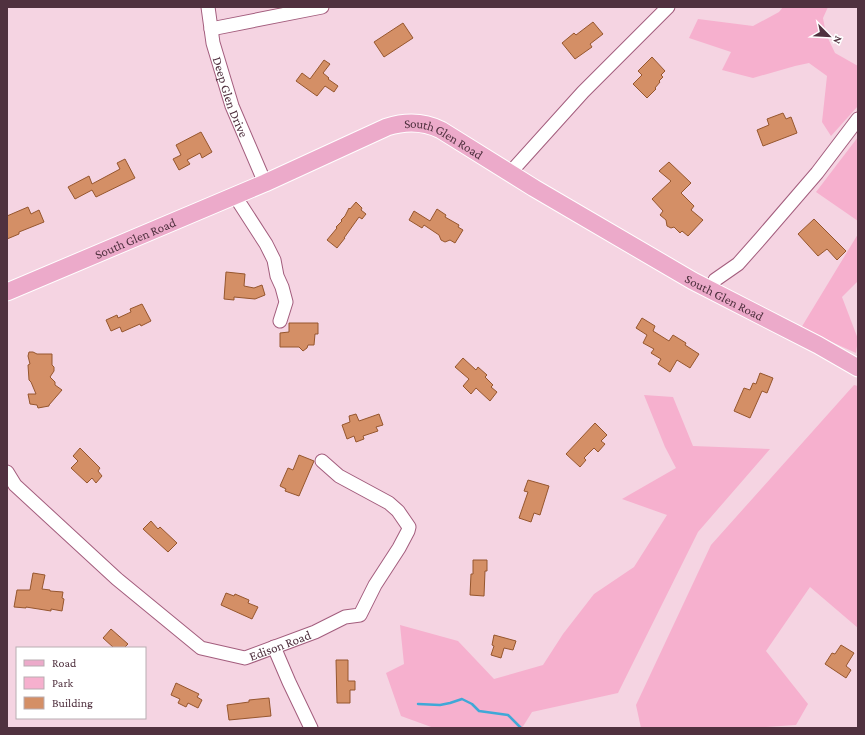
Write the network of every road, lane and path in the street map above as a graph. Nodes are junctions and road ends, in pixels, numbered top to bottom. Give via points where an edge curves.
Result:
1 (208, 7) edge
2 (322, 7) edge
3 (668, 7) edge
4 (211, 29) junction
5 (858, 119) edge
6 (510, 173) junction
7 (265, 183) junction
8 (235, 196) junction
9 (710, 290) junction
10 (7, 292) edge
11 (280, 321) dead end
12 (858, 368) edge
13 (322, 461) dead end
14 (7, 472) edge
15 (274, 647) junction
16 (311, 728) edge

1 - 4 street, Deep Glen Drive
2 - 4 street
3 - 6 street via 583,92
4 - 7 street, Deep Glen Drive via 232,106
5 - 9 street via 817,173 766,232 738,264 716,280
6 - 7 main road, South Glen Road via 442,130 408,122 387,127
6 - 9 main road, South Glen Road
7 - 8 main road, South Glen Road
8 - 10 main road, South Glen Road
8 - 11 street via 274,260 286,302
9 - 12 main road, South Glen Road
13 - 15 street, Edison Road via 339,476 389,503 405,520 408,531 360,615 344,617 315,632
14 - 15 street, Edison Road via 16,485 117,579 201,648 245,658
15 - 16 street

